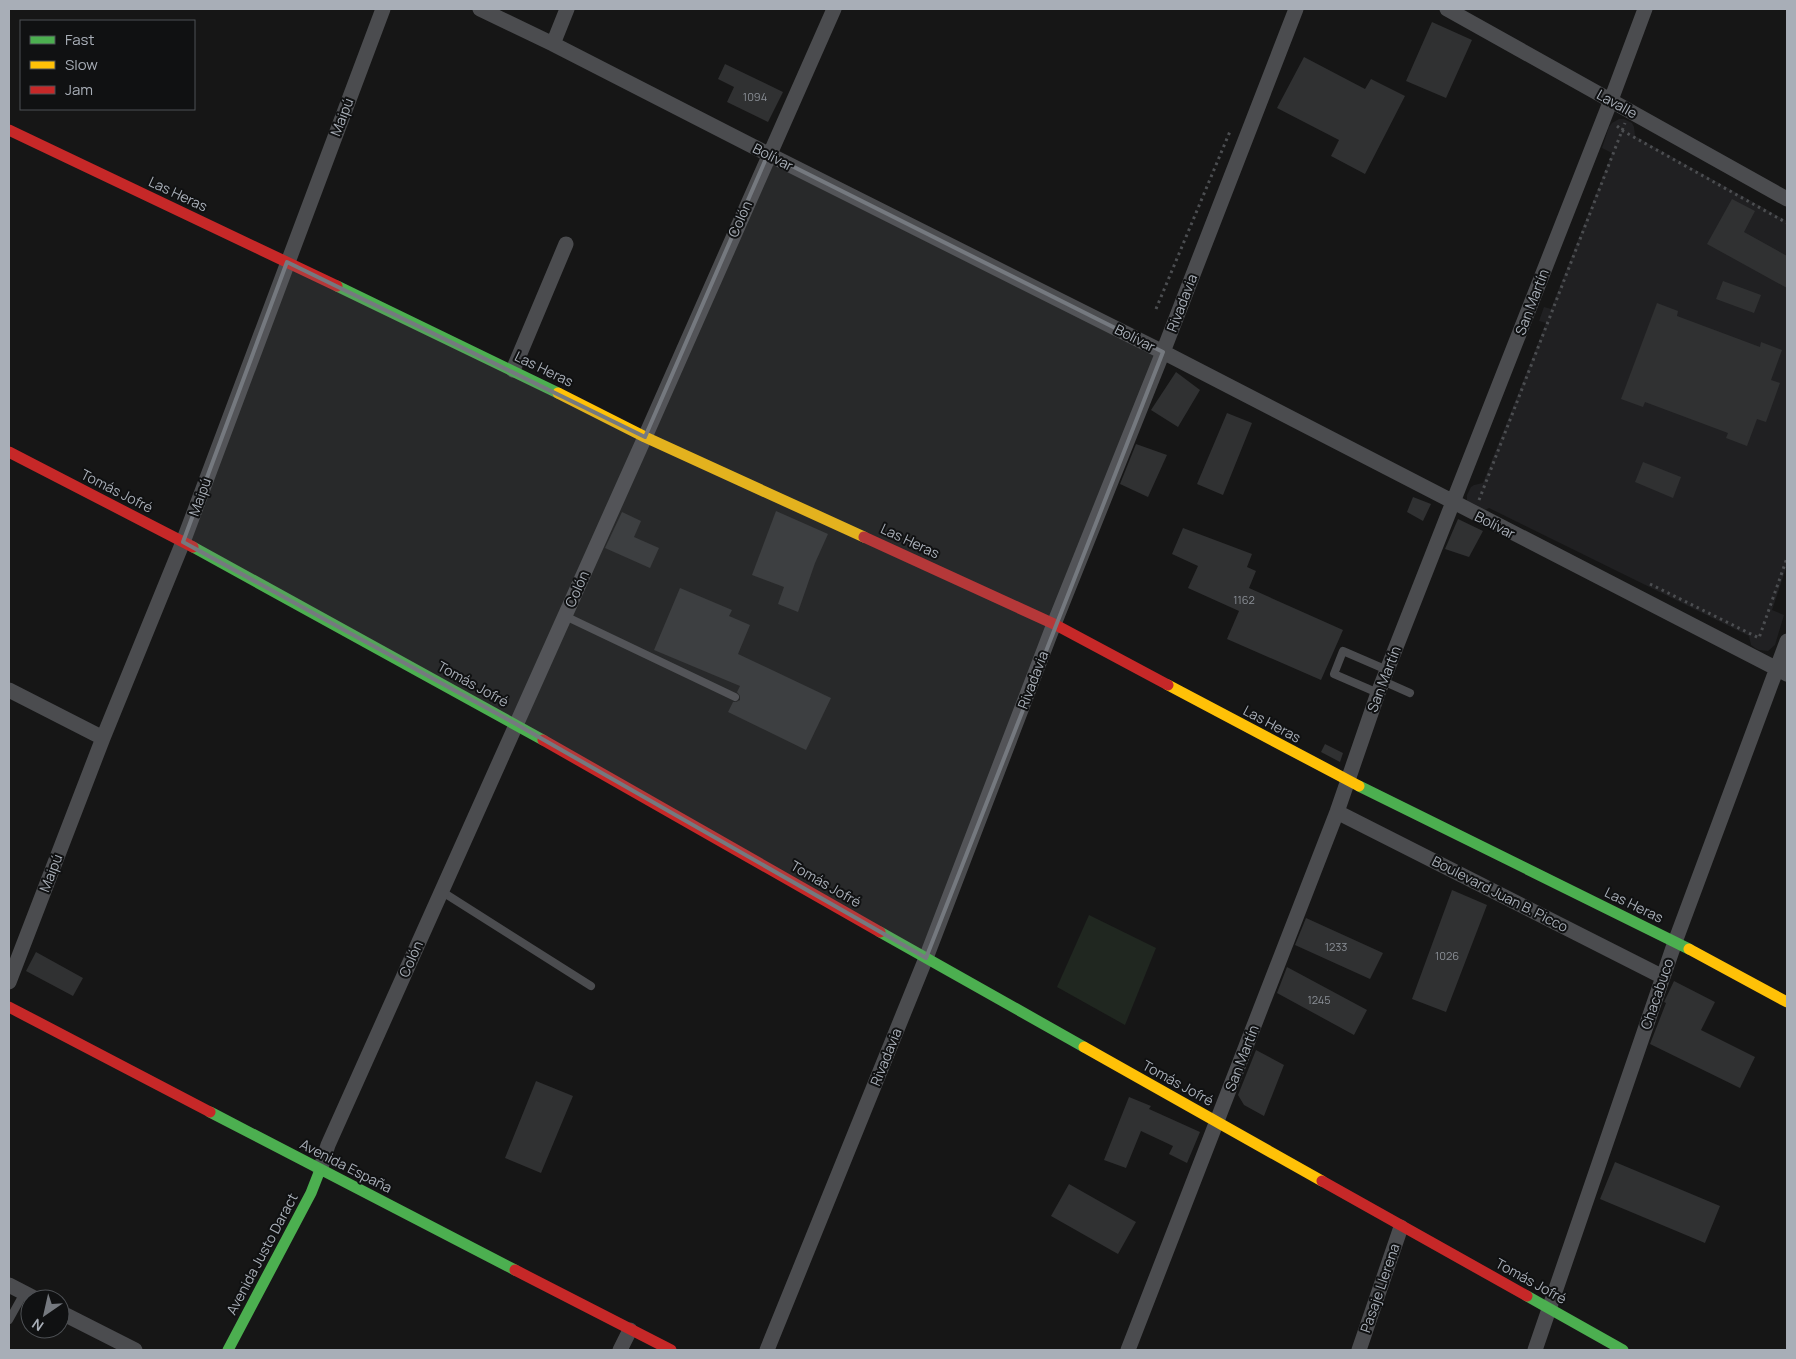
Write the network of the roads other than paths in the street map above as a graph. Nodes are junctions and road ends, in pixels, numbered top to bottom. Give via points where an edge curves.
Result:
1 (383, 9) edge
2 (480, 9) edge
3 (567, 9) edge
4 (834, 9) edge
5 (1296, 9) edge
6 (1447, 9) edge
7 (1645, 9) edge
8 (553, 44) junction
9 (1611, 100) junction
10 (9, 130) edge
11 (768, 154) junction
12 (1787, 198) edge
13 (566, 244) dead end
14 (287, 262) junction
15 (1163, 352) junction
16 (513, 370) junction
17 (645, 436) junction
18 (9, 452) edge
19 (1453, 503) junction
20 (183, 542) junction
21 (565, 616) junction
22 (1054, 624) junction
23 (1787, 641) edge
24 (1783, 672) edge
25 (1382, 681) junction
26 (9, 690) edge
27 (1410, 693) dead end
28 (735, 697) dead end
29 (516, 724) junction
30 (103, 738) junction
31 (1348, 781) junction
32 (1337, 812) junction
33 (440, 891) junction
34 (1675, 942) junction
35 (926, 958) junction
36 (1663, 977) junction
37 (9, 982) edge
38 (591, 986) dead end
39 (1787, 1002) edge
40 (9, 1007) edge
41 (1218, 1122) junction
42 (320, 1170) junction
43 (1401, 1226) junction
44 (20, 1307) edge
45 (1550, 1308) junction
46 (70, 1317) edge
47 (9, 1320) edge
48 (630, 1330) junction
49 (134, 1350) edge
50 (228, 1350) edge
51 (620, 1350) edge
52 (671, 1350) edge
53 (767, 1350) edge
54 (1128, 1350) edge
55 (1359, 1350) edge
56 (1535, 1350) edge
57 (1623, 1350) edge

1 - 14 street, Maipú
2 - 8 street, Bolívar
3 - 8 street
4 - 11 street, Colón
5 - 15 street, Rivadavia
6 - 9 street, Lavalle
7 - 9 street, San Martín
8 - 11 street, Bolívar
9 - 12 street, Lavalle
9 - 19 street, San Martín
10 - 14 street, Las Heras
11 - 15 street, Bolívar
11 - 17 street, Colón
13 - 16 street
14 - 16 street, Las Heras
14 - 20 street, Maipú
15 - 19 street, Bolívar
15 - 22 street, Rivadavia
16 - 17 street, Las Heras
17 - 21 street, Colón
17 - 22 street, Las Heras
18 - 20 street, Tomás Jofré
19 - 24 street, Bolívar
19 - 25 street, San Martín
20 - 29 street, Tomás Jofré
20 - 30 street, Maipú
21 - 28 lane
21 - 29 street, Colón
22 - 31 street, Las Heras
22 - 35 street, Rivadavia
23 - 24 street, Chacabuco
24 - 34 street, Chacabuco
25 - 25 lane via 1343,651 1334,674
25 - 27 lane
25 - 31 street, San Martín
26 - 30 street
29 - 33 street, Colón
29 - 35 street, Tomás Jofré
30 - 37 street, Maipú
31 - 32 street, San Martín
31 - 34 street, Las Heras
32 - 36 street, Boulevard Juan B. Picco
32 - 41 street, San Martín
33 - 38 lane
33 - 42 street, Colón via 328,1145
34 - 36 street, Chacabuco
34 - 39 street, Las Heras
35 - 41 street, Tomás Jofré
35 - 53 street, Rivadavia
36 - 45 street, Chacabuco
40 - 42 street, Avenida España
41 - 43 street, Tomás Jofré
41 - 54 street, San Martín
42 - 48 street, Avenida España
42 - 50 street, Avenida Justo Daract
43 - 45 street, Tomás Jofré
43 - 55 street, Pasaje Llerena
44 - 47 lane
45 - 56 street, Chacabuco
45 - 57 street, Tomás Jofré
46 - 49 street
48 - 51 street
48 - 52 street, Avenida España

